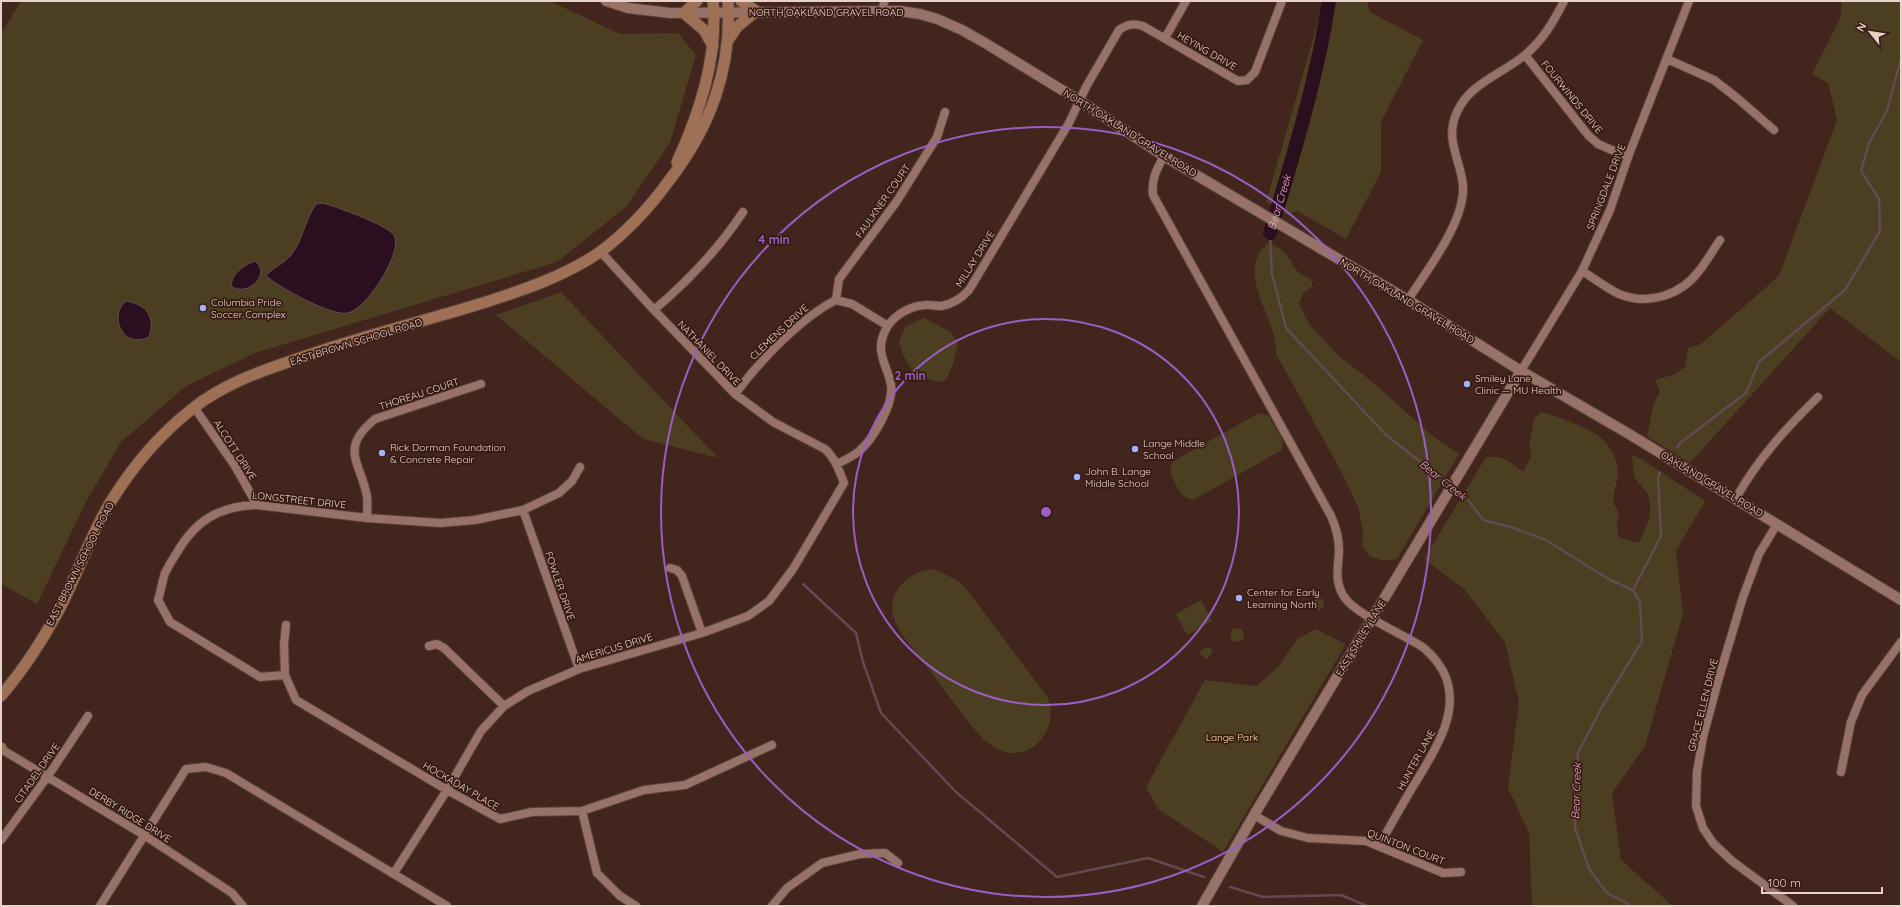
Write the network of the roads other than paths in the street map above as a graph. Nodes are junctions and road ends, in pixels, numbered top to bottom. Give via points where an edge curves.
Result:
1 (606, 1) edge
2 (697, 1) edge
3 (741, 1) edge
4 (884, 1) edge
5 (1186, 1) edge
6 (1282, 1) edge
7 (1564, 1) edge
8 (1689, 1) edge
9 (713, 6) edge
10 (728, 6) edge
11 (684, 12) junction
12 (756, 12) junction
13 (883, 12) junction
14 (1165, 38) junction
15 (726, 43) junction
16 (713, 46) junction
17 (1525, 55) junction
18 (1667, 59) junction
19 (1080, 101) junction
20 (945, 112) dead end
21 (1774, 130) dead end
22 (1164, 156) junction
23 (1628, 157) junction
24 (668, 183) junction
25 (743, 212) dead end
26 (1720, 240) dead end
27 (600, 251) junction
28 (1582, 270) junction
29 (836, 300) junction
30 (1408, 300) junction
31 (654, 310) junction
32 (888, 326) junction
33 (1521, 371) junction
34 (481, 384) dead end
35 (735, 394) junction
36 (1818, 397) dead end
37 (194, 407) junction
38 (837, 464) junction
39 (580, 467) dead end
40 (1736, 498) junction
41 (257, 505) junction
42 (523, 510) junction
43 (367, 518) junction
44 (1777, 524) junction
45 (670, 568) dead end
46 (1901, 600) edge
47 (1374, 618) junction
48 (286, 624) dead end
49 (702, 632) junction
50 (1901, 642) edge
51 (429, 646) dead end
52 (579, 669) junction
53 (285, 675) junction
54 (2, 695) edge
55 (504, 706) junction
56 (88, 716) dead end
57 (772, 745) dead end
58 (1, 749) edge
59 (1841, 772) dead end
60 (48, 776) junction
61 (447, 790) junction
62 (582, 811) junction
63 (1254, 816) junction
64 (144, 835) junction
65 (1, 840) edge
66 (1379, 846) junction
67 (898, 863) dead end
68 (1461, 872) dead end
69 (394, 873) junction
70 (100, 906) edge
71 (243, 906) edge
72 (447, 906) edge
73 (636, 906) edge
74 (772, 906) edge
75 (1202, 906) edge
76 (1793, 906) edge

1 - 11 street, NORTH OAKLAND GRAVEL ROAD via 645,11
2 - 11 main road
3 - 12 main road
4 - 13 street
5 - 14 street
6 - 14 street, HEYING DRIVE via 1255,72 1247,80 1238,81
7 - 17 street via 1542,38
8 - 18 street, SPRINGDALE DRIVE
9 - 10 street, NORTH OAKLAND GRAVEL ROAD
9 - 11 street, NORTH OAKLAND GRAVEL ROAD
9 - 16 main road, EAST BROWN SCHOOL ROAD
10 - 12 street, NORTH OAKLAND GRAVEL ROAD
10 - 15 main road, EAST BROWN SCHOOL ROAD
11 - 16 main road via 704,30
12 - 13 street, NORTH OAKLAND GRAVEL ROAD
12 - 15 main road via 737,27
13 - 19 street, NORTH OAKLAND GRAVEL ROAD via 920,14 962,30
14 - 19 street, HEYING DRIVE via 1134,23 1119,30
15 - 24 main road, EAST BROWN SCHOOL ROAD via 723,72 707,121
16 - 24 main road, EAST BROWN SCHOOL ROAD via 697,112
17 - 23 street, FOURWINDS DRIVE via 1588,135 1598,144
17 - 30 street via 1480,83 1456,112 1452,145 1463,187 1461,205 1456,222
18 - 21 street via 1714,80
18 - 23 street, SPRINGDALE DRIVE
19 - 22 street, NORTH OAKLAND GRAVEL ROAD
19 - 32 street, MILLAY DRIVE via 969,290 951,303 907,309
20 - 29 street, FAULKNER COURT via 937,137 897,201 840,279
22 - 30 street, NORTH OAKLAND GRAVEL ROAD
22 - 47 street, HUNTER LANE via 1154,176 1153,195 1331,516 1338,541 1337,570 1340,591 1359,610
23 - 28 street, SPRINGDALE DRIVE via 1610,210
24 - 27 main road, EAST BROWN SCHOOL ROAD via 647,209
25 - 31 street via 706,260
26 - 28 street via 1699,271 1682,288 1661,297 1641,299 1620,294
27 - 31 street, NATHANIEL DRIVE
27 - 37 main road, EAST BROWN SCHOOL ROAD via 553,279 523,290 430,320 318,351 253,374 216,392
28 - 33 street, SPRINGDALE DRIVE
29 - 32 street via 852,304
29 - 35 street, CLEMENS DRIVE via 812,314 754,368
30 - 33 street, NORTH OAKLAND GRAVEL ROAD
31 - 35 street, NATHANIEL DRIVE
32 - 38 street, MILLAY DRIVE via 881,344 881,354 891,384 890,401 865,445 853,456
33 - 40 street, OAKLAND GRAVEL ROAD
33 - 47 street, EAST SMILEY LANE
34 - 43 street, THOREAU COURT via 375,419 368,425 356,443 353,455 367,497
35 - 38 street, NATHANIEL DRIVE via 773,422 824,449 831,454
36 - 40 street via 1772,444
37 - 41 street, ALCOTT DRIVE via 235,466
37 - 54 main road, EAST BROWN SCHOOL ROAD via 167,430 141,458 110,504 53,619
38 - 49 street, AMERICUS DRIVE via 844,483 793,570 769,601 748,616
39 - 42 street, LONGSTREET DRIVE via 572,481 559,493
40 - 44 street, OAKLAND GRAVEL ROAD
41 - 43 street, LONGSTREET DRIVE
41 - 53 street, LONGSTREET DRIVE via 240,505 217,512 197,525 181,545 166,572 158,600 170,622 260,677
42 - 43 street, LONGSTREET DRIVE via 475,520 440,523
42 - 52 street, FOWLER DRIVE
44 - 46 street, OAKLAND GRAVEL ROAD
44 - 76 street, GRACE ELLEN DRIVE via 1756,561 1720,674 1703,737 1697,772 1696,806 1703,828 1713,843 1732,861
45 - 49 street via 682,576
47 - 63 street, EAST SMILEY LANE
47 - 66 street, HUNTER LANE via 1423,647 1437,661 1447,679 1450,700 1446,724 1437,746
48 - 53 street, HOCKADAY PLACE
49 - 52 street, AMERICUS DRIVE
50 - 59 street via 1862,695 1851,722
51 - 55 street via 437,644 444,648
52 - 55 street, AMERICUS DRIVE via 528,691
53 - 61 street, HOCKADAY PLACE via 296,700
55 - 61 street, AMERICUS DRIVE via 481,730
56 - 60 street, CITADEL DRIVE
57 - 62 street, HOCKADAY PLACE via 685,785 644,790
58 - 60 street, DERBY RIDGE DRIVE
60 - 64 street, DERBY RIDGE DRIVE
60 - 65 street, CITADEL DRIVE
61 - 62 street, HOCKADAY PLACE via 500,819 532,812
61 - 69 street, AMERICUS DRIVE
62 - 73 street via 597,873 620,896
63 - 66 street, QUINTON COURT via 1281,831 1308,838 1366,841
63 - 75 street, EAST SMILEY LANE
64 - 69 street via 186,769 206,767 226,773
64 - 70 street
64 - 71 street, DERBY RIDGE DRIVE via 232,893
66 - 68 street, QUINTON COURT via 1443,873
67 - 74 street via 885,853 860,854 822,863 787,888
69 - 72 street

